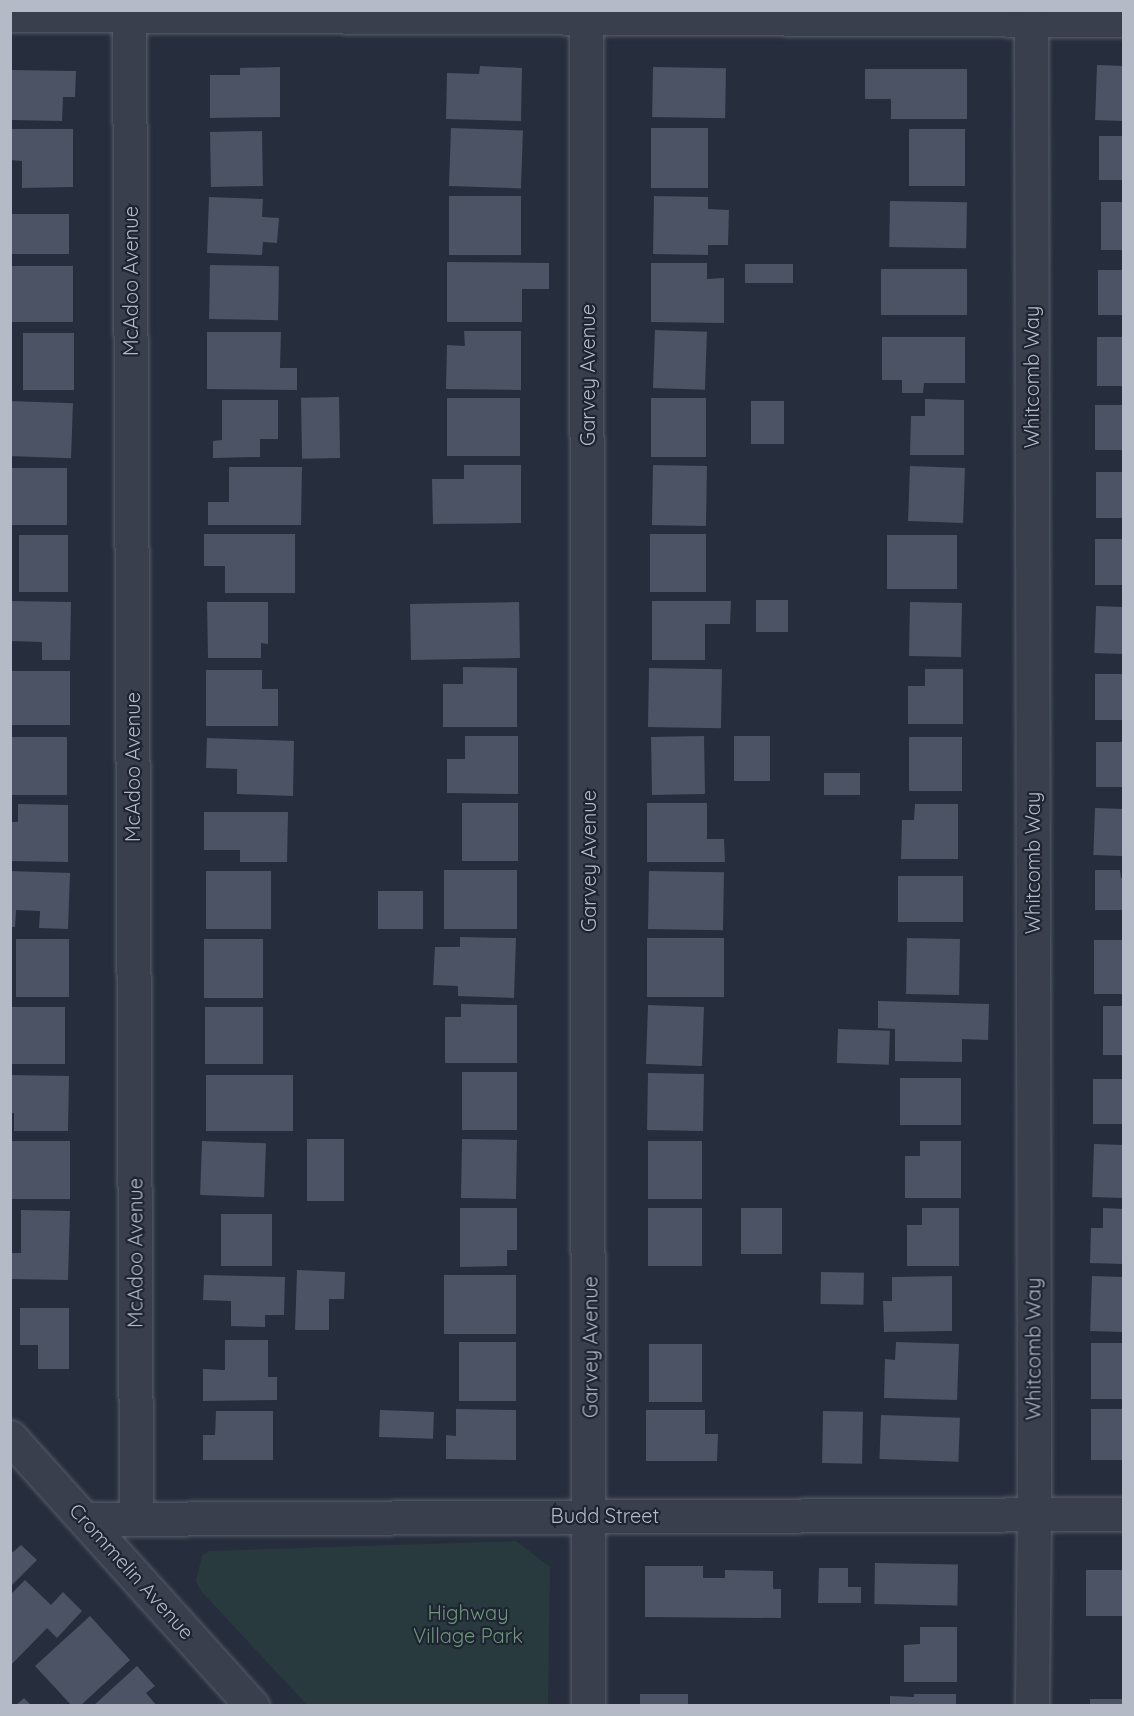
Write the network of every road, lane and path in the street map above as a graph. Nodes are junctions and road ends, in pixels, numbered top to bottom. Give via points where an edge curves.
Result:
1 (10, 15) edge
2 (129, 16) junction
3 (586, 17) junction
4 (1031, 20) junction
5 (1124, 20) edge
6 (10, 1437) edge
7 (1034, 1513) junction
8 (1124, 1514) edge
9 (590, 1515) junction
10 (136, 1518) junction
11 (86, 1519) junction
12 (252, 1706) edge
13 (588, 1706) edge
14 (1032, 1706) edge

1 - 2 street
2 - 3 street
2 - 10 street, McAdoo Avenue
3 - 4 street
3 - 9 street, Garvey Avenue
4 - 5 street
4 - 7 street, Whitcomb Way
6 - 11 street, Crommelin Avenue
7 - 8 street, Budd Street
7 - 9 street, Budd Street
7 - 14 street, Whitcomb Way
9 - 10 street, Budd Street
9 - 13 street, Garvey Avenue
10 - 11 street, Budd Street
11 - 12 street, Crommelin Avenue

